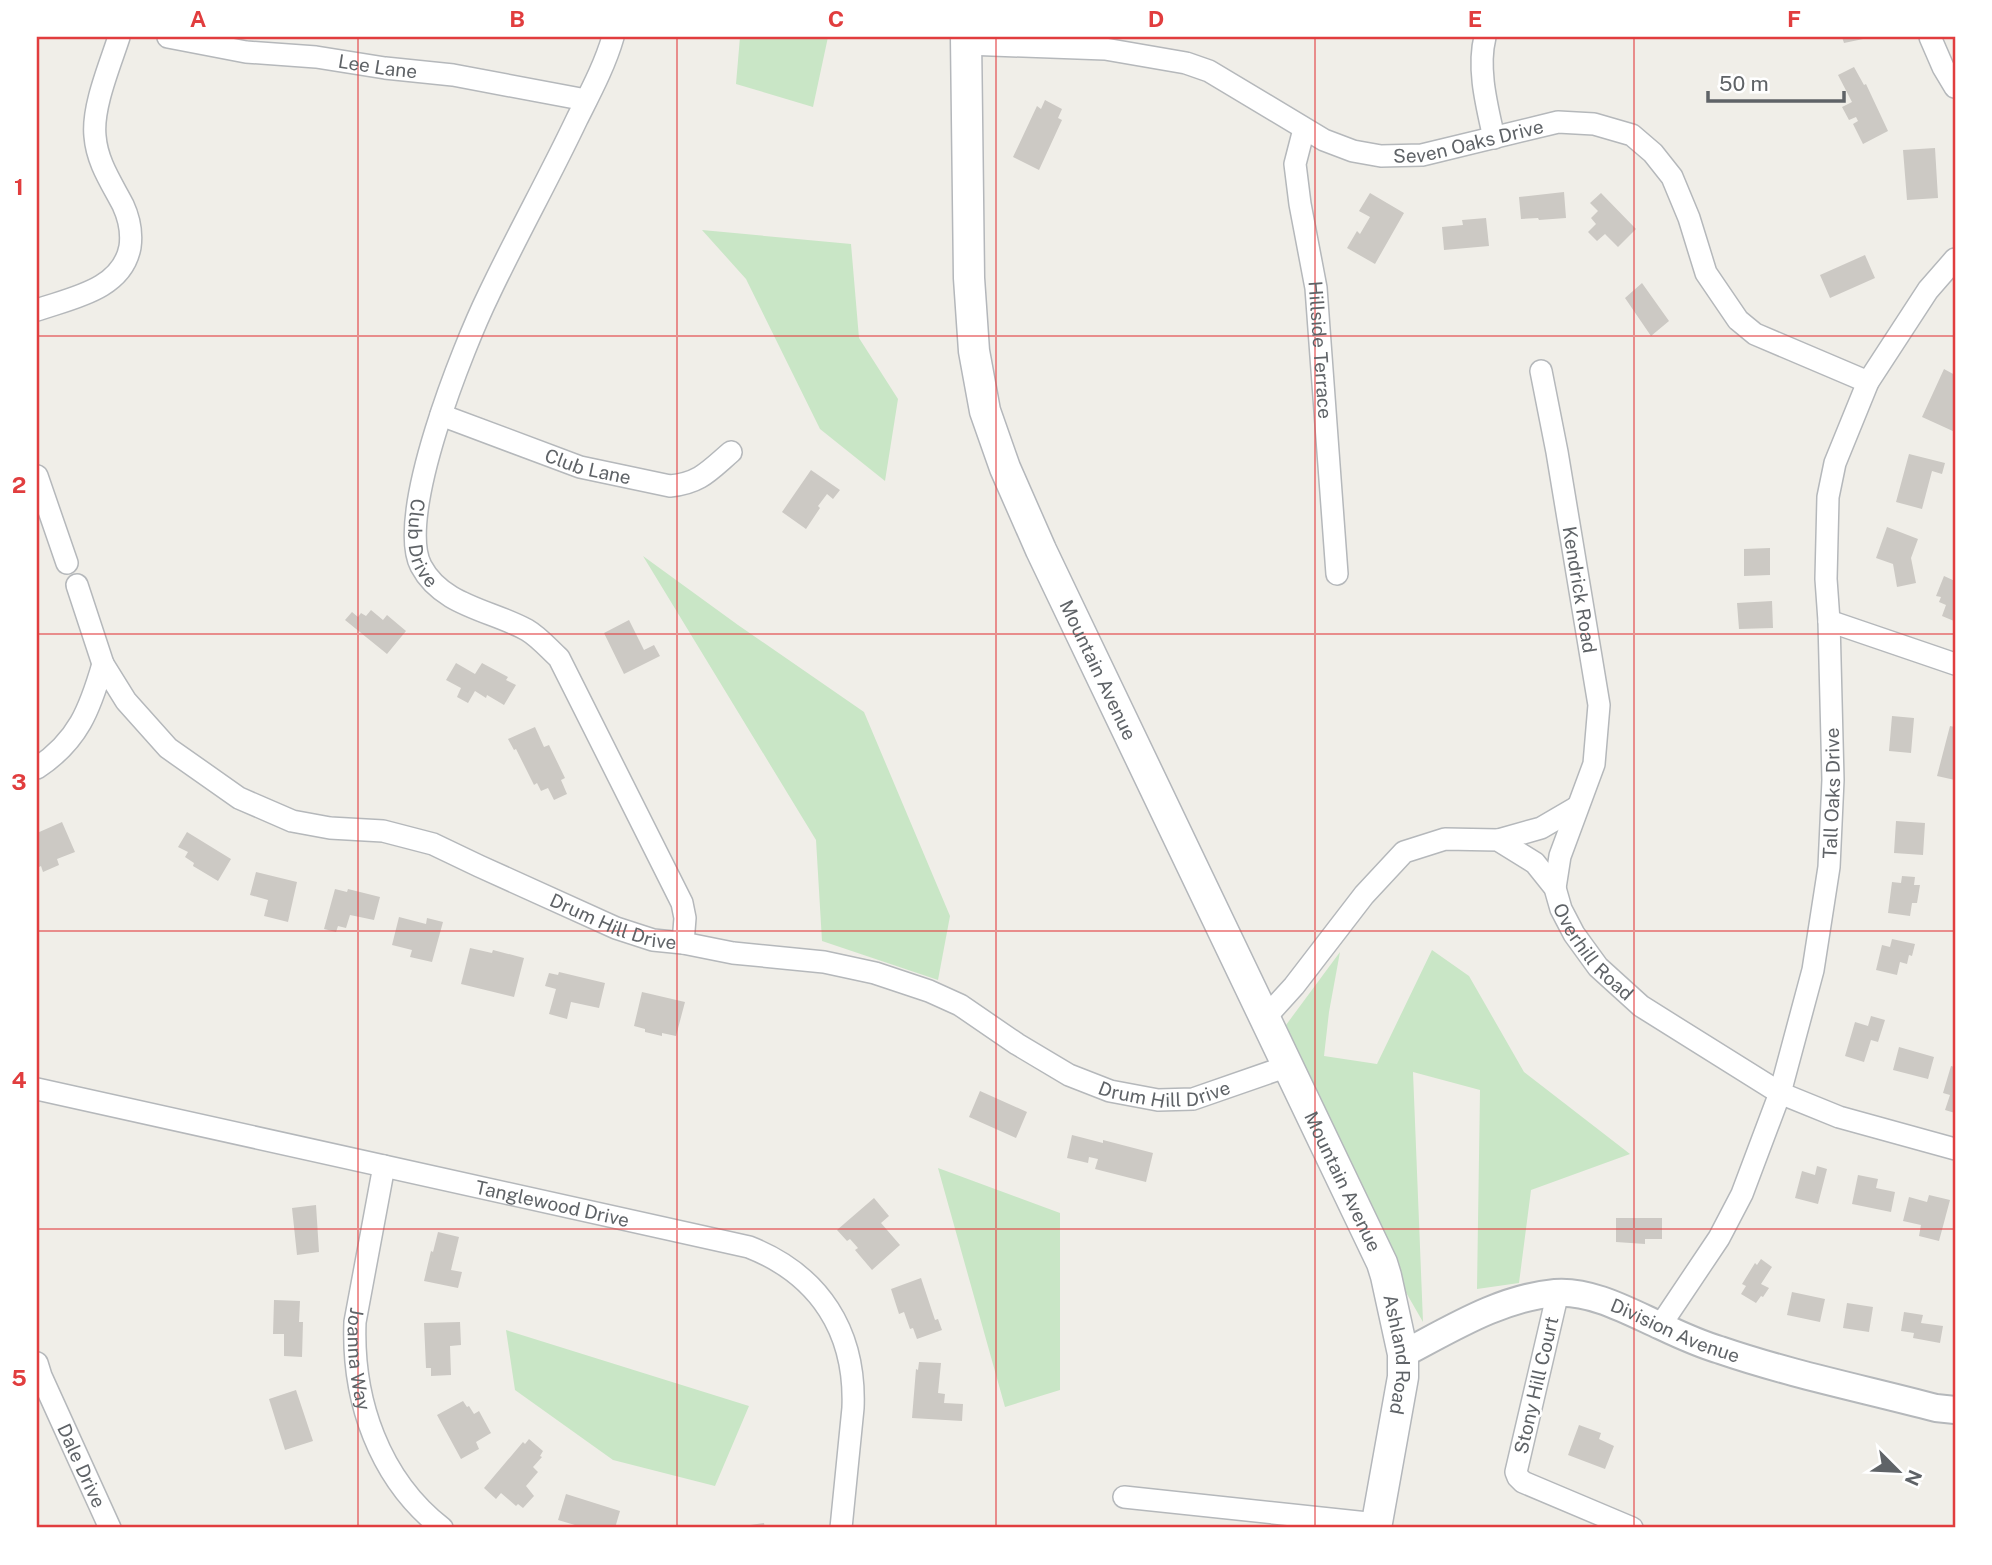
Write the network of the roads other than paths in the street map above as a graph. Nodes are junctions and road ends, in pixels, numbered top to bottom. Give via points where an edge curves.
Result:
1 (119, 37) edge
2 (168, 37) edge
3 (613, 37) edge
4 (1485, 37) edge
5 (1930, 37) edge
6 (966, 40) edge
7 (1955, 87) edge
8 (586, 100) junction
9 (1304, 129) junction
10 (1494, 138) junction
11 (1955, 259) edge
12 (37, 310) edge
13 (1541, 371) dead end
14 (1868, 382) junction
15 (441, 415) junction
16 (731, 452) dead end
17 (37, 476) edge
18 (67, 563) dead end
19 (1337, 574) dead end
20 (77, 585) dead end
21 (1829, 621) junction
22 (103, 664) junction
23 (1955, 664) edge
24 (37, 768) edge
25 (1577, 807) junction
26 (1498, 841) junction
27 (1555, 888) junction
28 (683, 943) junction
29 (1265, 1018) junction
30 (1288, 1066) junction
31 (1780, 1093) junction
32 (38, 1094) edge
33 (1955, 1149) edge
34 (384, 1166) junction
35 (1382, 1263) joint
36 (1558, 1292) junction
37 (1660, 1326) junction
38 (1403, 1354) junction
39 (37, 1363) edge
40 (1955, 1410) edge
41 (1124, 1497) dead end
42 (1377, 1526) edge
43 (110, 1528) edge
44 (442, 1528) edge
45 (841, 1528) edge
46 (1632, 1528) edge

1 - 12 street via 94,134 97,155 125,208 129,250 124,264 106,284
2 - 8 street, Lee Lane via 246,52 453,75
3 - 8 street, Club Drive
4 - 10 street via 1483,70
5 - 7 street
6 - 9 street, Seven Oaks Drive via 1105,49 1186,63 1209,71
6 - 29 main road, Mountain Avenue via 969,278 974,351 985,411 1032,531
8 - 15 street, Club Drive via 488,295
9 - 10 street, Seven Oaks Drive via 1353,151 1381,156 1422,155
9 - 19 street, Hillside Terrace via 1295,164 1316,288
10 - 14 street, Seven Oaks Drive via 1558,122 1594,124 1632,135 1672,177 1706,273 1738,320 1755,334
11 - 14 street, Tall Oaks Drive via 1928,290
13 - 25 street, Kendrick Road via 1599,705 1594,764
14 - 21 street, Tall Oaks Drive via 1835,463 1828,497
15 - 16 street, Club Lane via 580,467 670,486 698,480
15 - 28 street, Club Drive via 418,498 415,548 420,565 442,592 529,632 559,658 682,903
17 - 18 street
20 - 22 street, Drum Hill Drive
21 - 23 street
21 - 31 street, Tall Oaks Drive via 1833,780 1829,867 1814,970
22 - 24 street via 92,701 72,738
22 - 28 street, Drum Hill Drive via 126,701 162,742 215,783 274,815 311,826 409,836 616,928 653,940
25 - 26 street via 1541,828
25 - 27 street, Kendrick Road via 1560,856
26 - 27 street, Overhill Road via 1535,863
26 - 29 street, Overhill Road via 1445,839 1404,852
27 - 31 street, Overhill Road via 1574,934 1618,986 1641,1006
28 - 30 street, Drum Hill Drive via 824,962 929,991 960,1005 1069,1074 1111,1091 1158,1100 1193,1100
29 - 30 main road, Mountain Avenue
30 - 35 main road, Mountain Avenue
31 - 33 street, Overhill Road via 1839,1117
31 - 37 street, Tall Oaks Drive via 1742,1194 1719,1238
32 - 34 street, Tanglewood Drive
34 - 44 street, Joanna Way via 355,1322 356,1372 367,1422 389,1467
34 - 45 street, Tanglewood Drive via 749,1247 791,1269 815,1290 834,1316 850,1361 853,1401
35 - 38 main road, Ashland Road
36 - 37 street, Division Avenue via 1626,1308
36 - 38 street, Division Avenue via 1516,1300 1480,1314
36 - 46 street, Stony Hill Court via 1516,1472 1523,1482
37 - 40 street, Division Avenue via 1719,1350
38 - 42 main road, Ashland Road
39 - 43 street, Dale Drive
41 - 42 street

